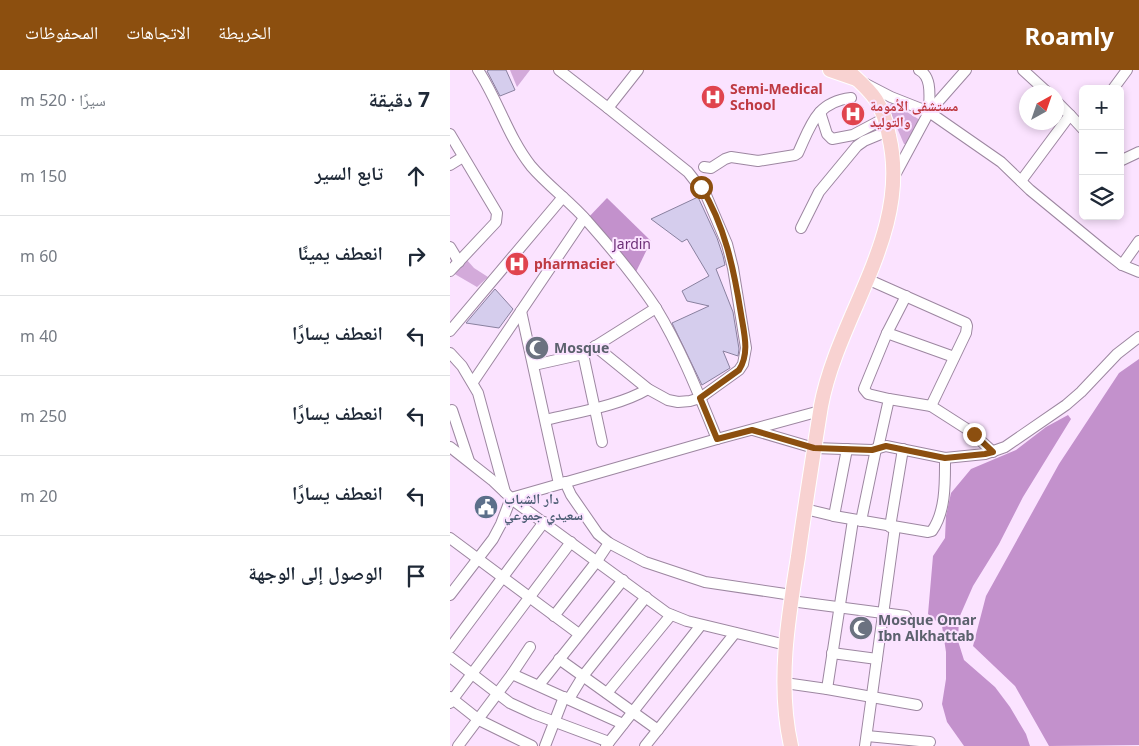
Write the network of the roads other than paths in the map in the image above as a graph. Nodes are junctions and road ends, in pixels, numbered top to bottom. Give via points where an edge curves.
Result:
1 (478, 70) edge
2 (559, 70) edge
3 (638, 70) edge
4 (830, 70) edge
5 (847, 70) edge
6 (919, 70) edge
7 (966, 70) edge
8 (1023, 70) edge
9 (1127, 70) edge
10 (859, 80) junction
11 (1039, 85) edge
12 (1116, 85) edge
13 (851, 98) dead end
14 (608, 108) junction
15 (1064, 109) edge
16 (820, 112) junction
17 (929, 112) junction
18 (1070, 115) junction
19 (887, 125) junction
20 (1079, 125) edge
21 (450, 134) edge
22 (1139, 152) edge
23 (463, 157) junction
24 (1124, 159) edge
25 (450, 165) edge
26 (704, 167) dead end
27 (894, 178) junction
28 (1020, 181) junction
29 (563, 198) junction
30 (584, 218) junction
31 (801, 228) dead end
32 (1139, 241) edge
33 (450, 247) edge
34 (459, 262) junction
35 (1122, 265) junction
36 (450, 271) edge
37 (1139, 272) edge
38 (867, 279) junction
39 (906, 296) junction
40 (656, 308) junction
41 (521, 311) junction
42 (450, 331) edge
43 (887, 333) junction
44 (1139, 338) edge
45 (595, 346) junction
46 (450, 353) edge
47 (583, 354) junction
48 (954, 357) junction
49 (534, 365) junction
50 (473, 382) junction
51 (648, 389) junction
52 (700, 398) junction
53 (889, 399) junction
54 (931, 406) junction
55 (594, 408) junction
56 (450, 410) edge
57 (820, 412) junction
58 (546, 420) junction
59 (752, 430) junction
60 (717, 439) junction
61 (602, 442) dead end
62 (450, 447) edge
63 (814, 448) junction
64 (846, 449) junction
65 (877, 449) junction
66 (903, 449) junction
67 (993, 452) junction
68 (945, 458) junction
69 (470, 462) junction
70 (562, 483) junction
71 (508, 495) junction
72 (805, 509) junction
73 (834, 516) junction
74 (857, 520) junction
75 (544, 522) junction
76 (893, 527) junction
77 (450, 539) edge
78 (571, 542) junction
79 (609, 543) junction
80 (478, 559) junction
81 (597, 561) junction
82 (503, 577) junction
83 (623, 580) junction
84 (450, 595) edge
85 (529, 597) junction
86 (646, 597) junction
87 (791, 598) junction
88 (839, 608) junction
89 (884, 614) junction
90 (671, 615) junction
91 (554, 616) junction
92 (906, 616) dead end
93 (701, 625) junction
94 (735, 633) junction
95 (579, 634) junction
96 (786, 645) junction
97 (530, 647) dead end
98 (450, 648) edge
99 (832, 653) junction
100 (450, 657) edge
101 (559, 658) junction
102 (877, 659) junction
103 (472, 673) junction
104 (512, 674) junction
105 (583, 676) junction
106 (785, 683) junction
107 (539, 685) junction
108 (827, 689) junction
109 (607, 693) junction
110 (498, 695) junction
111 (872, 696) junction
112 (567, 698) junction
113 (451, 699) edge
114 (917, 705) dead end
115 (633, 711) junction
116 (479, 720) junction
117 (554, 721) junction
118 (623, 724) junction
119 (658, 730) junction
120 (866, 741) edge
121 (930, 742) dead end
122 (607, 744) edge
123 (458, 746) edge
124 (532, 746) edge
125 (544, 746) edge
126 (645, 746) edge
127 (791, 746) edge

1 - 29 street via 521,152
2 - 14 street
3 - 14 street
4 - 10 main road
5 - 10 main road
6 - 17 street via 929,79
7 - 17 street
8 - 11 street
9 - 12 street
10 - 17 street
10 - 19 main road via 876,100
13 - 16 street via 838,100
14 - 52 street via 695,179 706,195 727,244 738,293 745,357 739,370
15 - 18 street
16 - 19 street via 827,134 832,138 853,136
16 - 26 street via 810,123 798,153 794,155 758,161 731,158 711,168
17 - 27 street
17 - 28 street via 1001,162
18 - 20 street
18 - 28 street
19 - 27 main road
19 - 31 street via 857,146 819,192
21 - 23 street
22 - 24 street
23 - 25 street
23 - 34 street via 498,218
27 - 38 main road via 886,227
28 - 35 street
29 - 30 street
29 - 42 street
30 - 40 street
30 - 41 street
32 - 35 street
33 - 34 street
34 - 36 street
35 - 37 street
38 - 39 street
38 - 57 main road via 825,384
39 - 43 street
39 - 48 street via 966,324 966,333
40 - 45 street
40 - 52 street
41 - 49 street
41 - 50 street
43 - 48 street
43 - 53 street via 864,389 868,394
44 - 67 street via 1117,354 1066,405
45 - 47 street
45 - 51 street
46 - 50 street
47 - 49 street
47 - 55 street
48 - 54 street
49 - 58 street
50 - 71 street
51 - 52 street via 673,401
51 - 55 street
52 - 60 street
53 - 54 street
53 - 65 street
54 - 67 street via 970,431
55 - 58 street
55 - 61 street
56 - 69 street
57 - 59 street
57 - 63 main road
58 - 70 street
59 - 60 street
59 - 63 street
60 - 70 street
62 - 69 street
63 - 64 street
63 - 72 main road
64 - 65 street
64 - 73 street
65 - 66 street via 886,446
65 - 74 street
66 - 68 street
66 - 76 street
67 - 68 street
68 - 76 street via 941,511 932,532
69 - 71 street
70 - 71 street
70 - 79 street via 595,530
71 - 75 street
71 - 80 street via 497,533
72 - 73 street
72 - 87 main road
73 - 74 street
74 - 76 street
74 - 88 street
75 - 78 street
75 - 82 street
76 - 89 street
77 - 80 street
78 - 81 street
78 - 85 street
79 - 81 street
79 - 87 street via 645,562 705,582
80 - 82 street
80 - 84 street
81 - 83 street
81 - 91 street
82 - 85 street
82 - 98 street
83 - 86 street
83 - 95 street
85 - 91 street
85 - 103 street
86 - 90 street
86 - 105 street
87 - 88 street
87 - 96 main road
88 - 89 street
88 - 99 street
89 - 92 street
89 - 102 street
90 - 93 street
90 - 109 street
91 - 95 street
93 - 94 street
93 - 115 street
94 - 96 street
94 - 119 street
95 - 101 street
96 - 106 main road
97 - 104 street
99 - 102 street
99 - 108 street
100 - 103 street
101 - 105 street
101 - 107 street
102 - 111 street
103 - 110 street
103 - 113 street
104 - 107 street
104 - 110 street
105 - 109 street
105 - 112 street
106 - 108 street
106 - 127 main road
107 - 112 street
108 - 111 street
109 - 115 street
110 - 116 street
110 - 117 street
111 - 114 street
111 - 120 street
112 - 117 street
112 - 118 street
113 - 116 street
115 - 118 street
115 - 119 street
116 - 123 street
116 - 124 street
117 - 122 street
117 - 125 street
118 - 122 street
119 - 126 street
120 - 121 street

